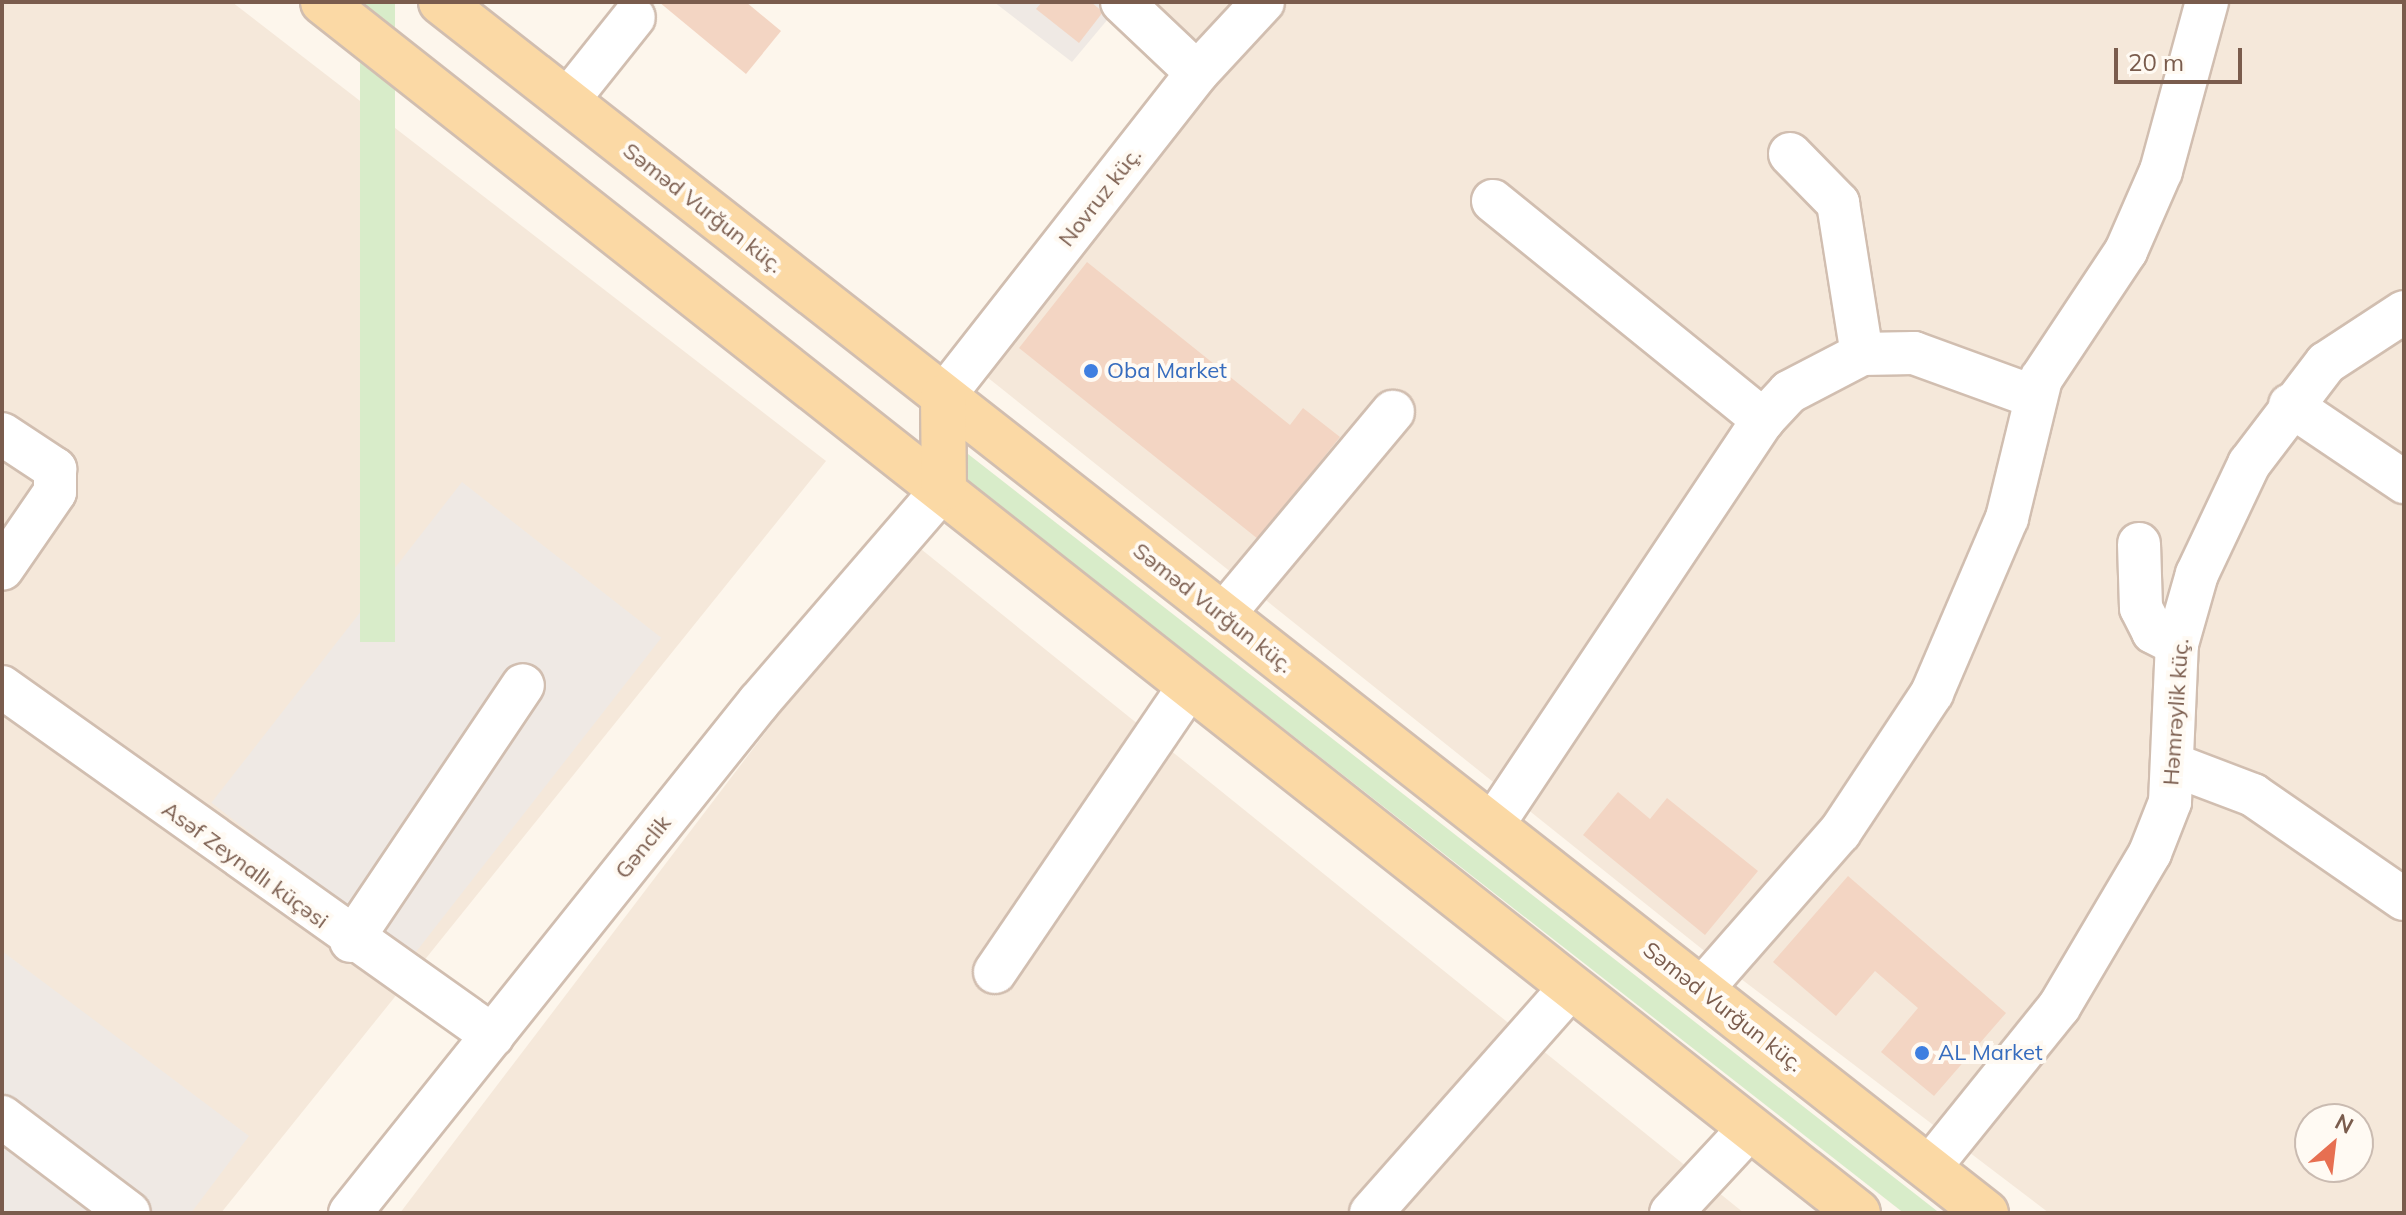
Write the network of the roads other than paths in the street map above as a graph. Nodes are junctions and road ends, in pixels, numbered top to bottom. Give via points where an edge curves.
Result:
1 (323, 2) edge
2 (441, 2) edge
3 (1122, 2) edge
4 (1263, 2) edge
5 (2207, 2) edge
6 (634, 17) dead end
7 (1197, 73) junction
8 (567, 101) junction
9 (1790, 154) dead end
10 (1493, 201) dead end
11 (2404, 312) edge
12 (1862, 354) junction
13 (943, 397) junction
14 (2035, 397) junction
15 (2290, 405) junction
16 (1393, 412) dead end
17 (1763, 420) junction
18 (2, 434) edge
19 (2404, 482) edge
20 (944, 488) junction
21 (2139, 544) dead end
22 (2, 569) edge
23 (1223, 615) junction
24 (2177, 644) junction
25 (523, 685) dead end
26 (2, 687) edge
27 (1189, 687) junction
28 (2174, 765) junction
29 (1492, 826) junction
30 (2404, 899) edge
31 (351, 941) junction
32 (995, 972) dead end
33 (1571, 987) junction
34 (1701, 990) junction
35 (493, 1036) junction
36 (2, 1117) edge
37 (1750, 1128) junction
38 (1929, 1168) junction
39 (129, 1213) edge
40 (350, 1213) edge
41 (1371, 1213) edge
42 (1671, 1213) edge
43 (1858, 1213) edge
44 (1986, 1213) edge

1 - 20 main road
2 - 8 main road, Səməd Vurğun küç.
3 - 7 street
4 - 7 street, Novruz küç.
5 - 14 street via 2161,171 2126,251 2067,332
6 - 8 street
7 - 13 street, Novruz küç.
8 - 13 main road, Səməd Vurğun küç.
9 - 12 street via 1838,203
10 - 17 street
11 - 15 street, Həmrəylik küç. via 2326,363
12 - 14 street via 1914,353
12 - 17 street via 1789,392
13 - 20 main road
13 - 23 main road, Səməd Vurğun küç.
14 - 34 street via 2007,518 1932,693 1840,832
15 - 19 street
15 - 24 street, Həmrəylik küç. via 2226,509
16 - 23 street
17 - 29 street
18 - 22 street via 55,469 55,492
20 - 27 main road
20 - 35 street, Gənclik via 759,702
21 - 24 street via 2141,608 2153,632
23 - 29 main road, Səməd Vurğun küç.
24 - 28 street, Həmrəylik küç.
25 - 31 street
26 - 31 street, Asəf Zeynallı küçəsi
27 - 32 street
27 - 33 main road
28 - 30 street via 2253,795
28 - 38 street, Həmrəylik küç. via 2165,815 2116,916 2059,1007
29 - 34 main road, Səməd Vurğun küç.
31 - 35 street, Asəf Zeynallı küçəsi
33 - 37 main road
33 - 41 street
34 - 38 main road, Səməd Vurğun küç.
35 - 40 street, Gənclik
36 - 39 street
37 - 42 street
37 - 43 main road
38 - 44 main road, Səməd Vurğun küç.

